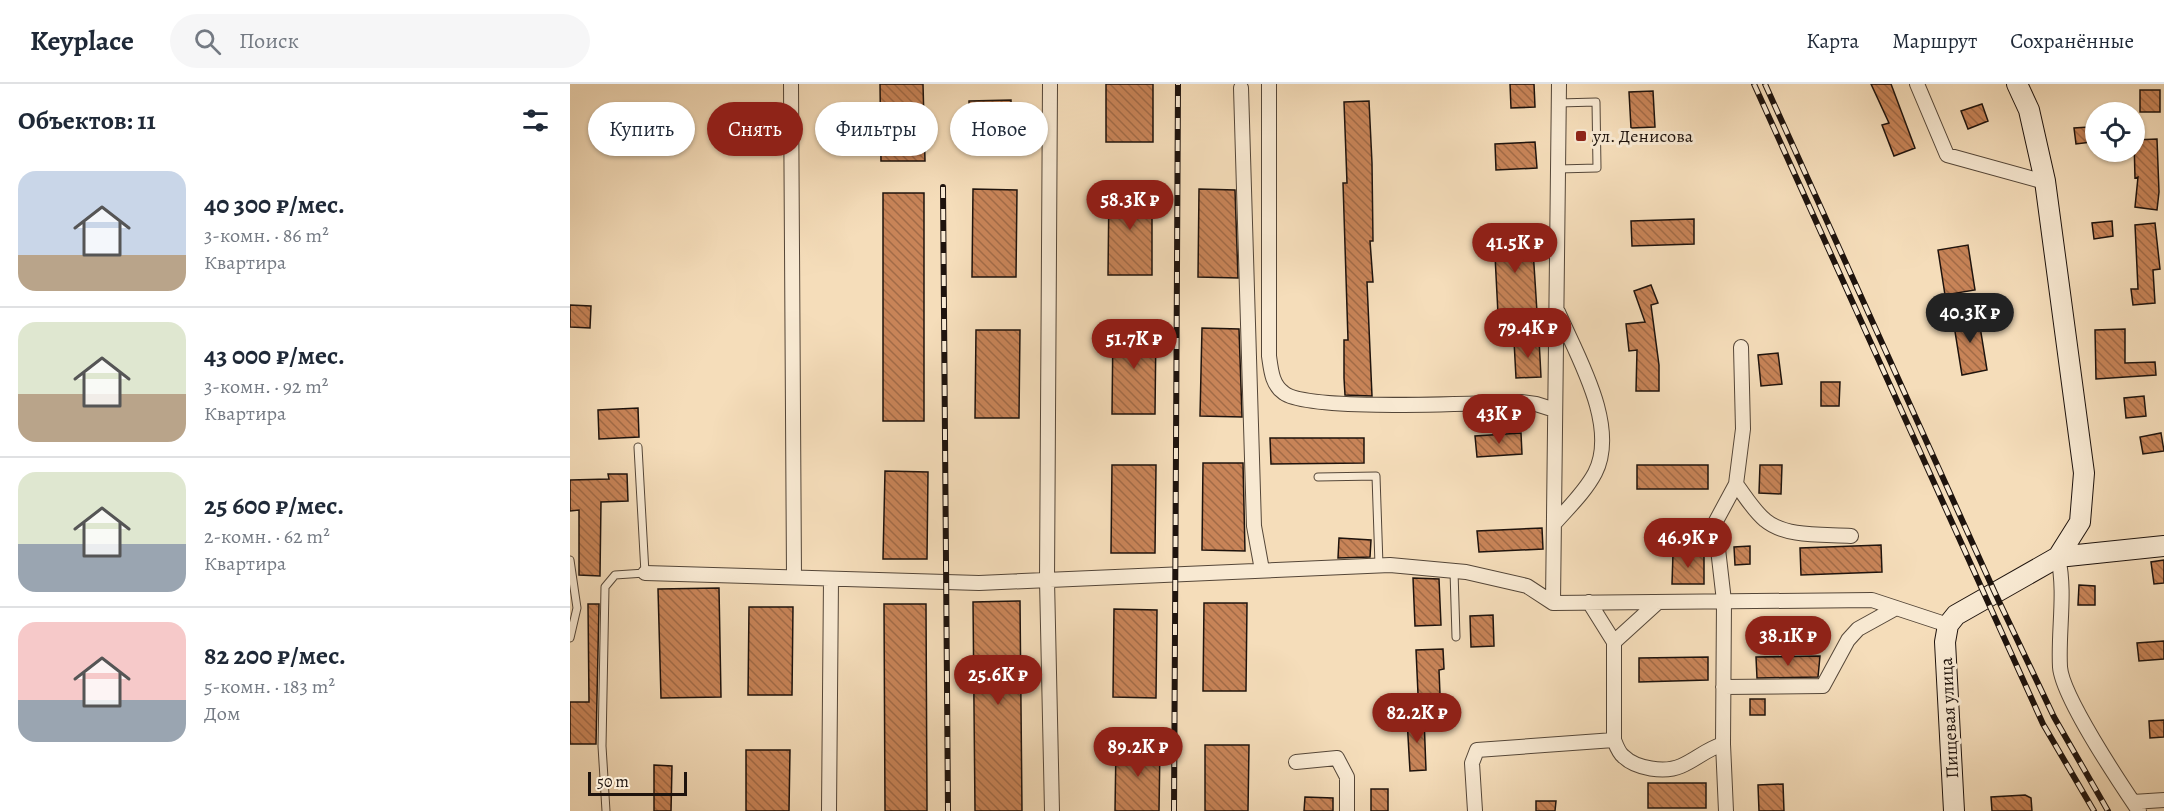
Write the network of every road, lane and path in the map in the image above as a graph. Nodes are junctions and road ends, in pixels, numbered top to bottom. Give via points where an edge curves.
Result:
1 (791, 84) edge
2 (1050, 84) edge
3 (1269, 84) edge
4 (1559, 84) edge
5 (1917, 84) edge
6 (2017, 84) edge
7 (1240, 88) dead end
8 (1558, 103) junction
9 (1558, 169) junction
10 (2045, 182) junction
11 (1556, 307) junction
12 (1741, 347) dead end
13 (1555, 410) junction
14 (638, 447) dead end
15 (1318, 477) dead end
16 (1736, 484) junction
17 (1554, 524) junction
18 (1851, 536) dead end
19 (2164, 546) edge
20 (2058, 557) junction
21 (570, 560) edge
22 (1379, 565) junction
23 (1262, 570) junction
24 (1454, 571) junction
25 (645, 573) junction
26 (794, 577) junction
27 (831, 579) junction
28 (1047, 580) junction
29 (1724, 601) junction
30 (1589, 602) junction
31 (1658, 602) junction
32 (1554, 603) junction
33 (1896, 608) junction
34 (1948, 625) junction
35 (1456, 637) dead end
36 (570, 638) edge
37 (1614, 642) junction
38 (1723, 687) junction
39 (1614, 740) junction
40 (1723, 744) junction
41 (1296, 762) dead end
42 (2164, 800) edge
43 (2136, 807) edge
44 (606, 811) edge
45 (828, 811) edge
46 (1052, 811) edge
47 (1347, 811) edge
48 (1475, 811) edge
49 (1726, 811) edge
50 (1954, 811) edge

1 - 26 street
2 - 28 street
3 - 13 street via 1269,356 1272,378 1282,392 1297,401 1334,404 1521,402
4 - 8 street
5 - 10 street via 1947,155
6 - 10 main road via 2029,110
7 - 23 street via 1254,526
8 - 9 street
8 - 9 lane via 1596,102 1597,168
9 - 11 street
10 - 20 main road via 2084,474 2080,522
11 - 13 street
11 - 17 street via 1600,413 1602,446 1595,472
12 - 16 street via 1743,429
13 - 17 street
14 - 25 lane
15 - 22 lane via 1376,477
16 - 18 street via 1766,521 1779,528
16 - 29 street via 1716,523
17 - 32 street
19 - 20 main road
20 - 34 main road via 1956,615
20 - 43 street via 2062,578 2060,668 2066,691
21 - 36 lane via 577,608
22 - 23 street
22 - 24 street
23 - 28 street
24 - 32 street via 1527,586
24 - 35 lane
25 - 26 street
25 - 44 lane via 615,575 605,587
26 - 27 street
27 - 28 street via 979,583
27 - 45 street
28 - 46 street
29 - 31 street
29 - 33 street via 1872,600
29 - 38 street
30 - 31 street
30 - 32 street
30 - 37 street
31 - 37 street
33 - 34 street
33 - 38 street via 1858,629 1822,686
34 - 50 main road, Пищевая улица via 1945,642
37 - 39 street
38 - 40 street
39 - 40 street via 1623,756 1650,768 1665,769 1679,767 1705,750
39 - 48 street via 1477,750 1472,763
40 - 49 street
41 - 47 street via 1337,758 1347,777
42 - 43 street

